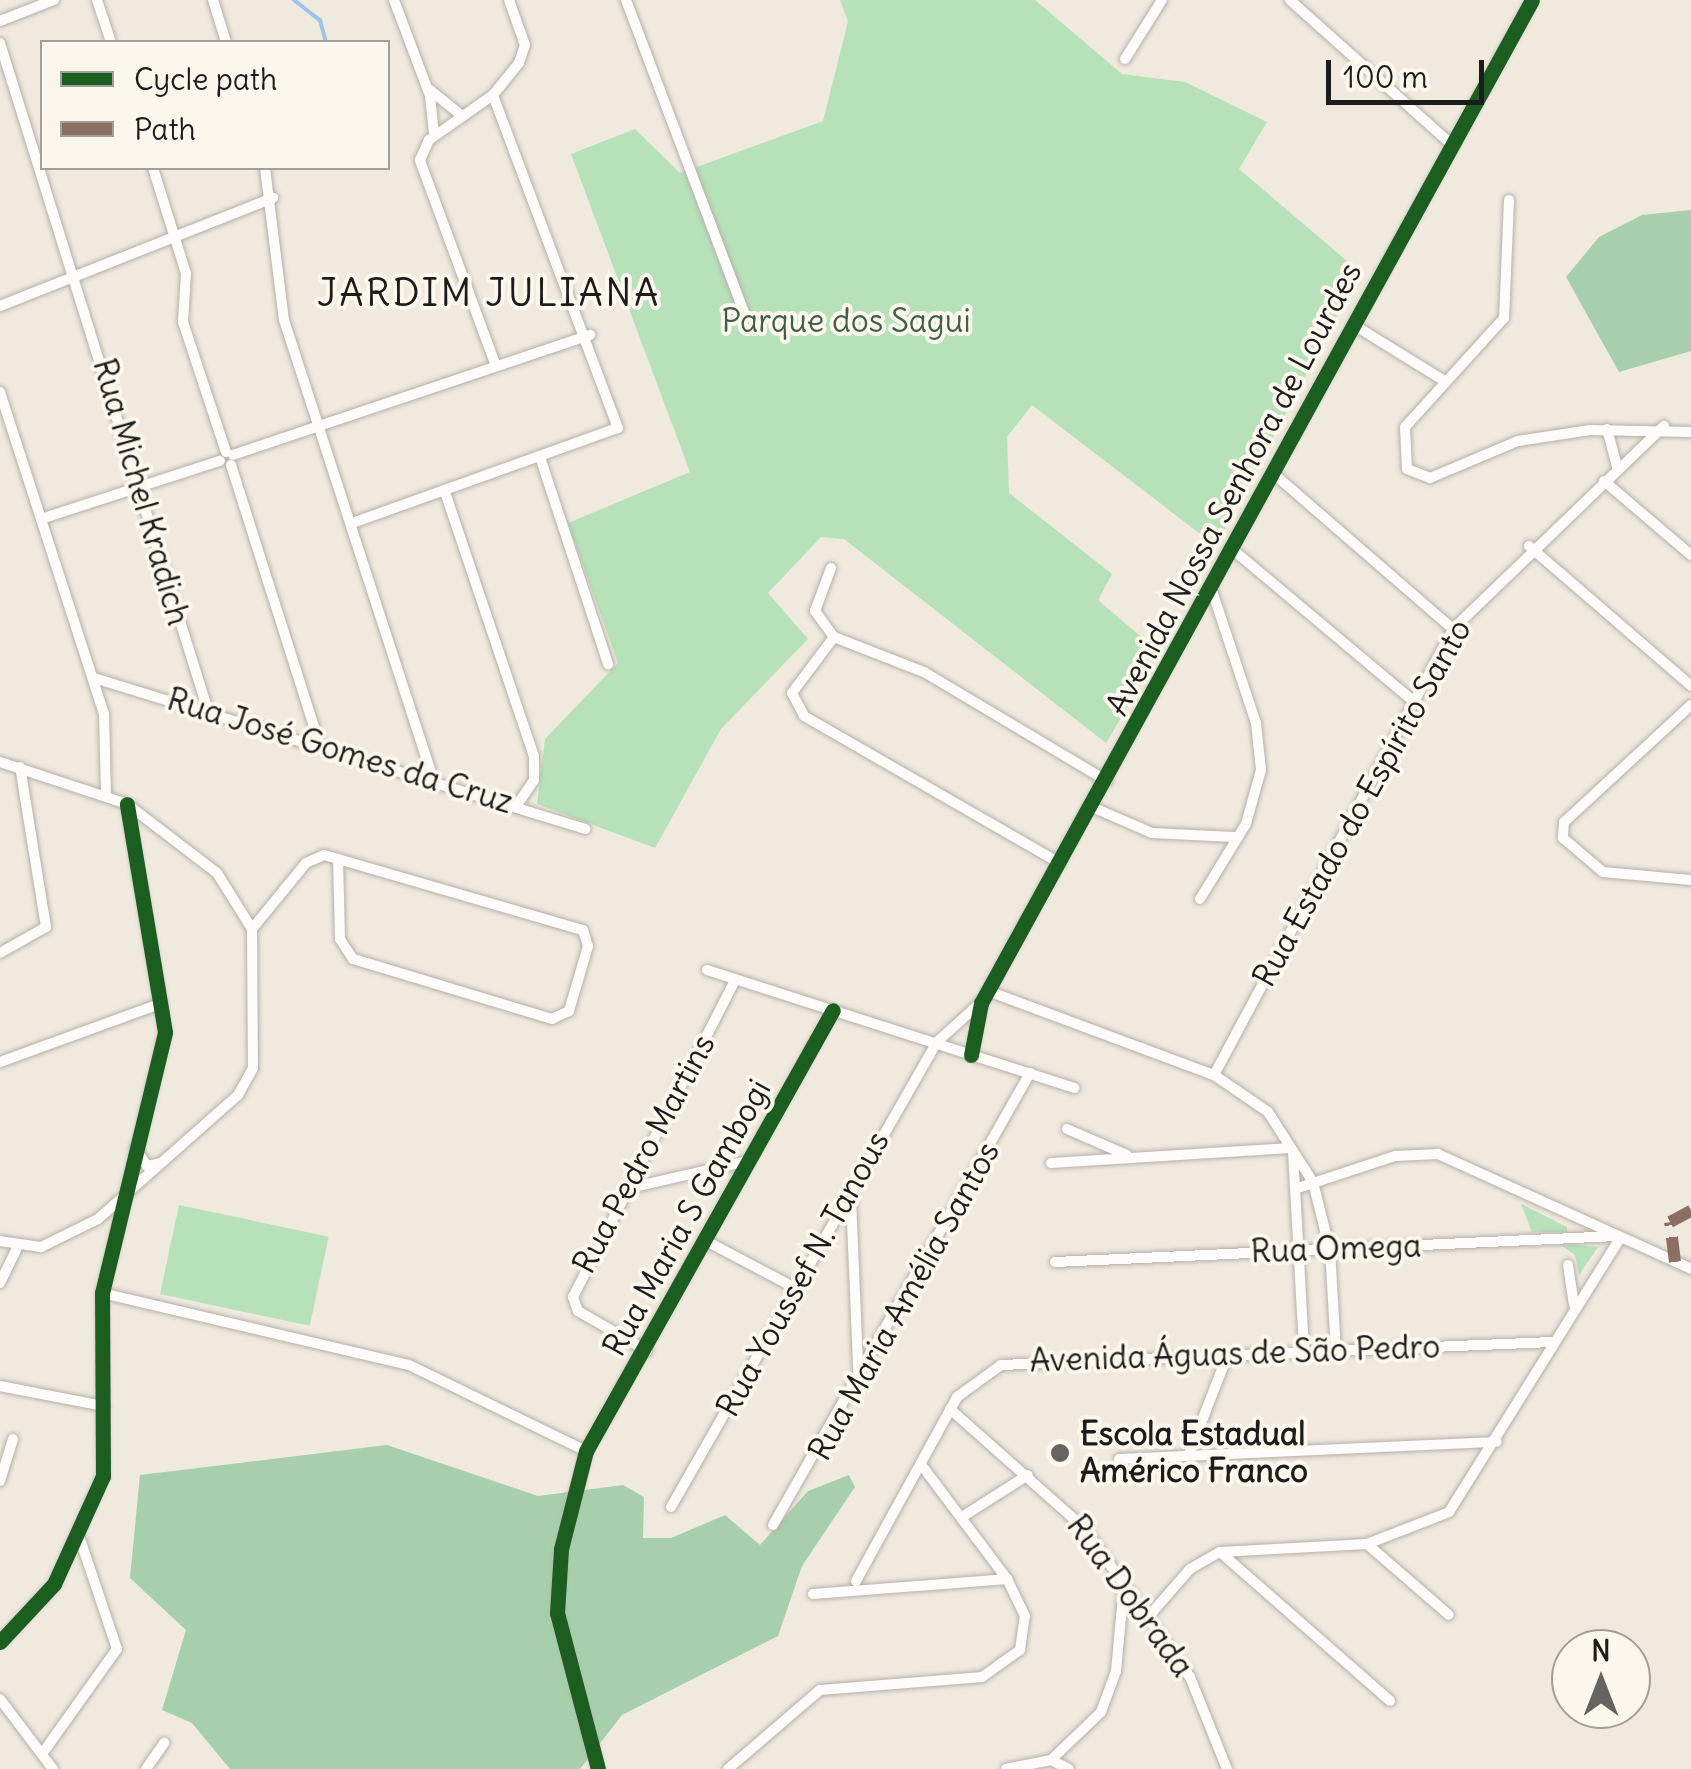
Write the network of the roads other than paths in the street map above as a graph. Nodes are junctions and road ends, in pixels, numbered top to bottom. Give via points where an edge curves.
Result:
1 (54, 0) edge
2 (97, 0) edge
3 (213, 0) edge
4 (394, 0) edge
5 (509, 0) edge
6 (626, 0) edge
7 (1162, 0) edge
8 (1290, 0) edge
9 (1532, 0) edge
10 (0, 21) edge
11 (110, 40) edge
12 (225, 40) edge
13 (0, 43) edge
14 (1125, 59) dead end
15 (426, 86) junction
16 (492, 95) junction
17 (461, 115) junction
18 (434, 136) junction
19 (1452, 145) junction
20 (40, 168) edge
21 (41, 170) edge
22 (154, 170) edge
23 (265, 170) edge
24 (272, 198) junction
25 (1510, 200) dead end
26 (176, 234) junction
27 (74, 274) junction
28 (0, 306) edge
29 (746, 317) dead end
30 (1354, 325) junction
31 (590, 336) junction
32 (496, 366) junction
33 (1443, 380) junction
34 (0, 392) edge
35 (319, 426) junction
36 (1664, 426) junction
37 (1608, 429) junction
38 (1691, 432) edge
39 (228, 458) junction
40 (541, 460) junction
41 (1618, 470) junction
42 (1274, 474) junction
43 (1604, 482) junction
44 (136, 488) junction
45 (445, 492) junction
46 (40, 518) junction
47 (354, 522) junction
48 (1529, 546) junction
49 (1232, 550) junction
50 (1691, 555) edge
51 (831, 568) dead end
52 (1211, 588) junction
53 (1453, 629) junction
54 (834, 637) junction
55 (608, 664) dead end
56 (94, 678) junction
57 (1691, 686) edge
58 (1417, 704) junction
59 (1691, 705) edge
60 (208, 711) junction
61 (319, 742) junction
62 (0, 762) edge
63 (20, 766) junction
64 (433, 779) junction
65 (1107, 782) junction
66 (106, 794) junction
67 (128, 804) junction
68 (518, 804) junction
69 (1092, 807) junction
70 (585, 829) dead end
71 (1234, 838) junction
72 (338, 859) junction
73 (1060, 863) junction
74 (1691, 880) edge
75 (1200, 899) dead end
76 (252, 929) junction
77 (0, 953) edge
78 (706, 970) dead end
79 (736, 980) junction
80 (988, 990) junction
81 (162, 1003) junction
82 (981, 1003) junction
83 (832, 1010) junction
84 (937, 1042) junction
85 (972, 1055) junction
86 (0, 1062) edge
87 (1030, 1073) junction
88 (1214, 1075) junction
89 (1074, 1088) dead end
90 (1067, 1129) dead end
91 (135, 1147) junction
92 (1292, 1150) junction
93 (1132, 1158) junction
94 (748, 1161) junction
95 (161, 1163) junction
96 (1051, 1163) dead end
97 (1313, 1182) junction
98 (1301, 1187) junction
99 (626, 1188) junction
100 (850, 1197) junction
101 (122, 1199) junction
102 (1619, 1237) junction
103 (706, 1240) junction
104 (0, 1241) edge
105 (16, 1250) junction
106 (1301, 1250) junction
107 (1330, 1250) junction
108 (1054, 1262) dead end
109 (1568, 1264) dead end
110 (1691, 1269) edge
111 (0, 1283) edge
112 (796, 1289) junction
113 (102, 1293) junction
114 (1574, 1306) junction
115 (1552, 1342) junction
116 (1336, 1350) junction
117 (648, 1351) junction
118 (1304, 1351) junction
119 (1228, 1354) junction
120 (0, 1386) edge
121 (859, 1386) junction
122 (104, 1406) junction
123 (950, 1409) junction
124 (13, 1439) dead end
125 (1498, 1442) junction
126 (586, 1451) junction
127 (1189, 1454) junction
128 (1119, 1460) dead end
129 (923, 1467) junction
130 (1028, 1475) junction
131 (0, 1482) edge
132 (671, 1506) dead end
133 (962, 1516) junction
134 (773, 1525) dead end
135 (80, 1536) junction
136 (1367, 1544) junction
137 (1220, 1552) junction
138 (1007, 1579) junction
139 (856, 1581) dead end
140 (1124, 1584) junction
141 (813, 1594) dead end
142 (1449, 1615) dead end
143 (1148, 1616) junction
144 (0, 1642) edge
145 (0, 1699) edge
146 (1390, 1700) dead end
147 (164, 1743) dead end
148 (42, 1754) junction
149 (1051, 1760) junction
150 (53, 1769) edge
151 (146, 1769) edge
152 (598, 1769) edge
153 (728, 1769) edge
154 (1006, 1769) edge
155 (1068, 1769) edge
156 (1227, 1769) edge

1 - 10 street
2 - 11 street
3 - 12 street
4 - 15 street
5 - 16 street via 524,45
6 - 29 street
7 - 14 street
8 - 19 street
9 - 19 street, Avenida Nossa Senhora de Lourdes
13 - 20 street, Rua Michel Kradich
15 - 17 street
15 - 18 street
16 - 17 street
16 - 31 street
17 - 18 street
18 - 32 street via 420,160 422,184
19 - 30 street, Avenida Nossa Senhora de Lourdes
21 - 27 street, Rua Michel Kradich
22 - 26 street
23 - 24 street
24 - 26 street
24 - 35 street via 276,292
25 - 33 street via 1504,318
26 - 27 street
26 - 39 street via 187,277 183,322
27 - 28 street
27 - 44 street, Rua Michel Kradich
30 - 33 street
30 - 42 street, Avenida Nossa Senhora de Lourdes
31 - 32 street
31 - 40 street via 618,428
32 - 35 street
33 - 37 street via 1400,436 1412,474 1430,478 1518,441
34 - 46 street
35 - 39 street
35 - 47 street
36 - 37 street
36 - 38 street
36 - 41 street, Rua Estado do Espírito Santo
37 - 41 street
39 - 44 street
39 - 61 street
40 - 45 street
40 - 55 street
41 - 43 street, Rua Estado do Espírito Santo
42 - 49 street, Avenida Nossa Senhora de Lourdes
42 - 53 street
43 - 48 street, Rua Estado do Espírito Santo
43 - 50 street
44 - 46 street
44 - 60 street, Rua Michel Kradich
45 - 47 street
45 - 68 street via 534,756 534,780
46 - 56 street
47 - 64 street
48 - 53 street, Rua Estado do Espírito Santo
48 - 57 street
49 - 52 street, Avenida Nossa Senhora de Lourdes
49 - 58 street
51 - 54 street via 814,603
52 - 65 street, Avenida Nossa Senhora de Lourdes
52 - 71 street via 1260,745 1258,787
53 - 58 street, Rua Estado do Espírito Santo
54 - 65 street via 924,672
54 - 73 street via 793,692 816,725
56 - 60 street, Rua José Gomes da Cruz
56 - 66 street
58 - 88 street, Rua Estado do Espírito Santo
59 - 74 street via 1564,822 1567,848 1603,872
60 - 61 street, Rua José Gomes da Cruz
61 - 64 street, Rua José Gomes da Cruz
62 - 63 street
63 - 66 street
63 - 77 street via 46,927
64 - 68 street, Rua José Gomes da Cruz
65 - 69 street, Avenida Nossa Senhora de Lourdes
66 - 67 street
67 - 76 street via 217,873
67 - 81 street
68 - 70 street, Rua José Gomes da Cruz
69 - 71 street via 1152,833
69 - 73 street, Avenida Nossa Senhora de Lourdes
71 - 75 street
72 - 72 street via 583,930 588,946 569,1011 552,1020 353,959 340,939
72 - 76 street via 310,859
73 - 80 street, Avenida Nossa Senhora de Lourdes
76 - 95 street via 250,1079
78 - 79 street
79 - 83 street
79 - 99 street, Rua Pedro Martins
80 - 82 street, Avenida Nossa Senhora de Lourdes
80 - 88 street
81 - 86 street
81 - 91 street via 164,1046
82 - 84 street, Rua Youssef N. Tanous
82 - 85 street
83 - 84 street
83 - 94 street, Rua Maria S Gambogi
84 - 85 street
84 - 100 street, Rua Youssef N. Tanous
85 - 87 street
87 - 89 street
87 - 121 street, Rua Maria Amélia Santos
88 - 92 street via 1268,1112
90 - 93 street
91 - 95 street via 148,1166
91 - 101 street
92 - 93 street
92 - 97 street
92 - 98 street
93 - 96 street
94 - 99 street
94 - 103 street, Rua Maria S Gambogi
95 - 101 street
97 - 98 street
97 - 102 street via 1394,1156 1438,1154
97 - 107 street
98 - 106 street
99 - 117 street, Rua Pedro Martins via 572,1296 578,1311
100 - 112 street, Rua Youssef N. Tanous
100 - 121 street
101 - 105 street via 71,1236
101 - 113 street
102 - 107 street, Rua Omega
102 - 110 street
102 - 114 street
103 - 112 street
103 - 117 street, Rua Maria S Gambogi
104 - 105 street
105 - 111 street
106 - 107 street, Rua Omega
106 - 108 street, Rua Omega
106 - 118 street
107 - 116 street
109 - 114 street
112 - 132 street, Rua Youssef N. Tanous
113 - 122 street
113 - 126 street via 409,1365
114 - 115 street
115 - 116 street, Avenida Águas de São Pedro
115 - 125 street
116 - 118 street, Avenida Águas de São Pedro
117 - 126 street, Rua Maria S Gambogi
118 - 119 street, Avenida Águas de São Pedro
119 - 123 street, Avenida Águas de São Pedro via 1019,1361 970,1383
119 - 127 street
120 - 122 street
121 - 134 street, Rua Maria Amélia Santos
122 - 135 street via 102,1476
123 - 129 street, Avenida Águas de São Pedro
123 - 130 street, Rua Dobrada
124 - 131 street
125 - 127 street
125 - 136 street via 1450,1512
126 - 152 street, Rua Maria S Gambogi via 561,1548 557,1612
127 - 128 street
129 - 133 street
129 - 139 street, Avenida Águas de São Pedro
130 - 133 street
130 - 140 street, Rua Dobrada via 1084,1528
133 - 138 street
135 - 144 street via 35,1611
135 - 148 street via 117,1649
136 - 137 street
136 - 142 street
137 - 143 street via 1190,1569
137 - 146 street
138 - 141 street
138 - 153 street via 1027,1627 1000,1669 820,1690
140 - 143 street, Rua Dobrada
140 - 149 street via 1112,1692
143 - 156 street, Rua Dobrada via 1212,1714
145 - 148 street
147 - 151 street
148 - 150 street
149 - 154 street
149 - 155 street

